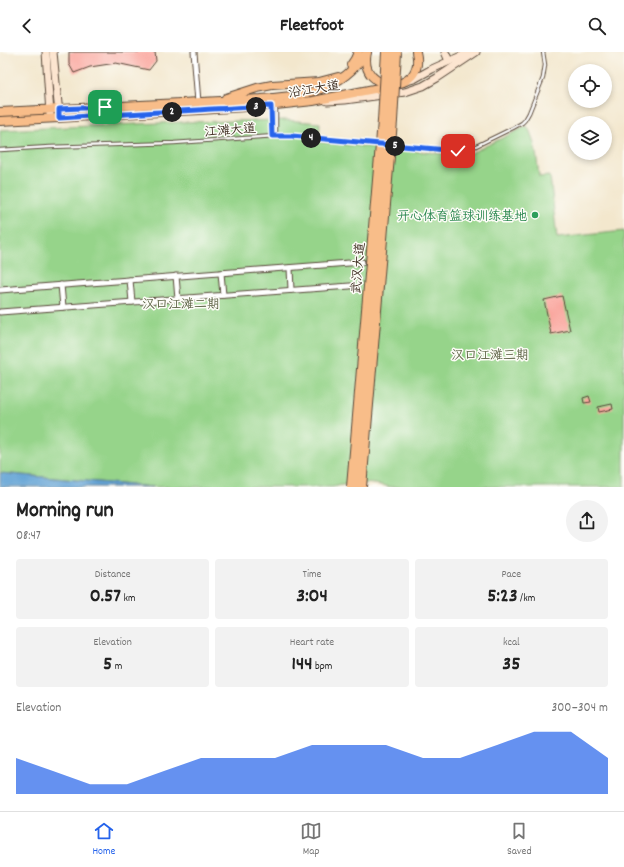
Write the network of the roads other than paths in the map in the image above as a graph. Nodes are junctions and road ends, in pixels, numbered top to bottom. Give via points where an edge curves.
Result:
1 (46, 52) edge
2 (53, 52) edge
3 (194, 52) edge
4 (358, 52) edge
5 (367, 52) edge
6 (387, 52) edge
7 (396, 52) edge
8 (445, 52) edge
9 (471, 52) edge
10 (476, 52) edge
11 (543, 52) edge
12 (417, 53) edge
13 (449, 61) junction
14 (350, 72) junction
15 (341, 76) junction
16 (404, 82) junction
17 (392, 85) junction
18 (216, 101) junction
19 (312, 101) junction
20 (198, 102) junction
21 (274, 106) junction
22 (59, 109) junction
23 (50, 110) junction
24 (0, 112) edge
25 (50, 118) junction
26 (59, 118) junction
27 (0, 121) edge
28 (274, 136) junction
29 (0, 150) edge
30 (362, 262) dead end
31 (290, 268) junction
32 (221, 273) junction
33 (176, 276) junction
34 (130, 280) junction
35 (61, 285) junction
36 (350, 286) dead end
37 (0, 290) edge
38 (292, 290) junction
39 (223, 295) junction
40 (178, 299) junction
41 (132, 302) junction
42 (63, 307) junction
43 (0, 312) edge
44 (352, 487) edge
45 (361, 487) edge

1 - 23 main road
2 - 22 main road
3 - 20 street
4 - 15 main road
5 - 14 main road, 沿江大道
5 - 17 main road via 366,63 375,79
6 - 44 highway, 武汉大道, bridge
7 - 45 highway, 武汉大道, bridge
8 - 13 main road
9 - 13 main road
10 - 19 main road via 423,86 406,92 345,100
11 - 28 lane, 江滩大道 via 543,78 525,120 467,150
12 - 16 main road via 414,72
13 - 16 main road
14 - 15 main road
14 - 18 main road, 沿江大道 via 332,85 312,92
15 - 18 main road via 319,82 272,85
16 - 17 main road, 沿江大道
17 - 19 main road, 沿江大道
18 - 20 main road, 沿江大道
19 - 21 main road, 沿江大道
20 - 22 main road, 沿江大道
21 - 26 main road, 沿江大道
21 - 28 lane
21 - 28 lane
22 - 23 main road, 沿江大道
22 - 26 main road
23 - 24 main road, 沿江大道
23 - 25 main road
25 - 26 main road, 沿江大道
25 - 27 main road, 沿江大道
28 - 29 lane, 江滩大道
30 - 31 street
31 - 32 street
31 - 38 street
32 - 33 street
32 - 39 street
33 - 34 street
33 - 40 street
34 - 35 street
34 - 41 street
35 - 37 street
35 - 42 street
36 - 38 street
38 - 39 street
39 - 40 street
40 - 41 street
41 - 42 street
42 - 43 street

